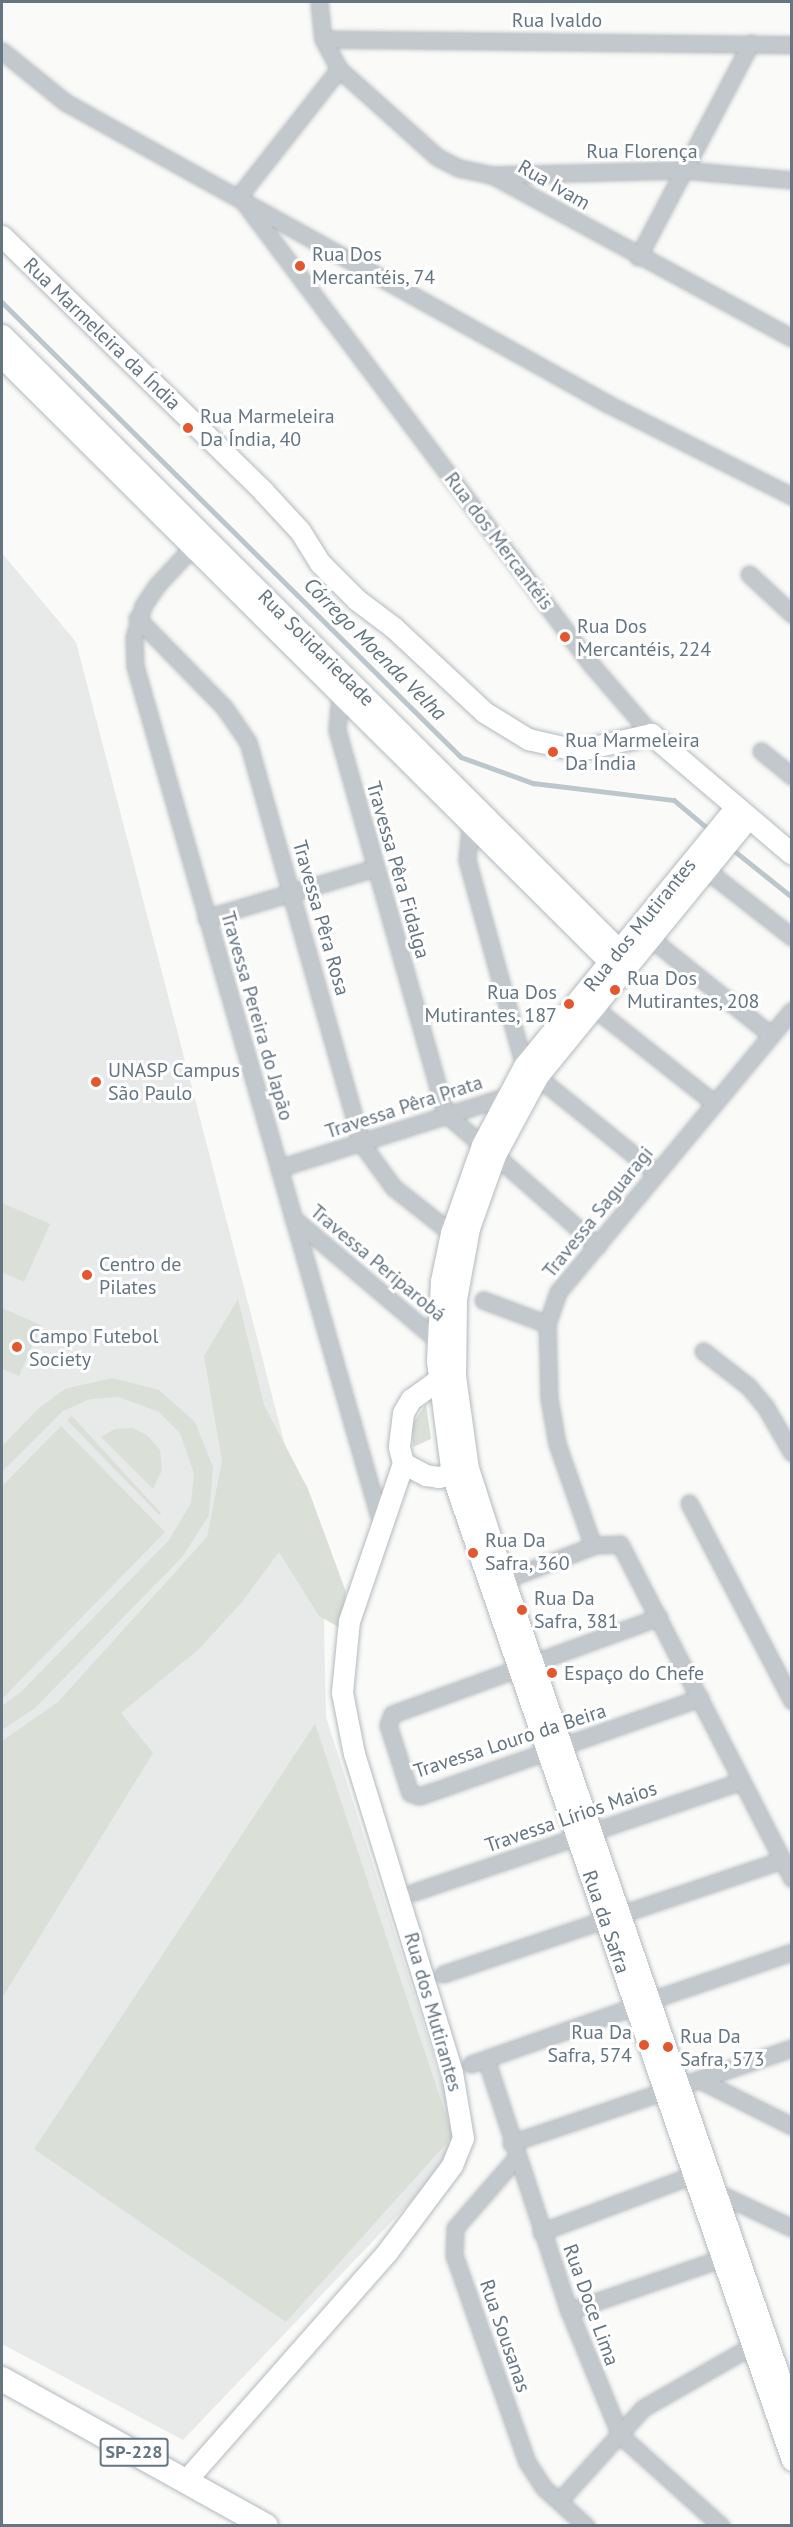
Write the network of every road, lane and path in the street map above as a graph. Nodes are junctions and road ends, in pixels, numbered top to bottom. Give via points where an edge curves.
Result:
1 (320, 2) edge
2 (323, 39) junction
3 (751, 43) junction
4 (792, 45) edge
5 (2, 51) edge
6 (339, 69) junction
7 (683, 170) junction
8 (492, 175) junction
9 (792, 180) edge
10 (240, 196) junction
11 (2, 236) edge
12 (638, 257) junction
13 (2, 336) edge
14 (792, 339) edge
15 (2, 357) edge
16 (792, 496) edge
17 (198, 541) junction
18 (749, 574) dead end
19 (791, 613) edge
20 (137, 618) junction
21 (340, 695) junction
22 (651, 734) junction
23 (761, 751) dead end
24 (792, 776) edge
25 (471, 814) junction
26 (739, 817) junction
27 (792, 854) edge
28 (702, 864) junction
29 (375, 868) junction
30 (291, 892) junction
31 (206, 918) junction
32 (649, 937) junction
33 (792, 937) edge
34 (620, 961) junction
35 (593, 1006) junction
36 (792, 1010) edge
37 (771, 1035) junction
38 (531, 1071) junction
39 (508, 1096) junction
40 (714, 1103) junction
41 (446, 1114) junction
42 (362, 1144) junction
43 (488, 1150) junction
44 (279, 1168) junction
45 (656, 1173) junction
46 (292, 1218) junction
47 (452, 1233) junction
48 (598, 1246) junction
49 (483, 1300) dead end
50 (547, 1324) junction
51 (437, 1340) junction
52 (703, 1351) dead end
53 (438, 1379) junction
54 (792, 1453) edge
55 (404, 1463) junction
56 (460, 1471) junction
57 (689, 1503) dead end
58 (382, 1527) junction
59 (592, 1546) junction
60 (504, 1580) junction
61 (659, 1617) junction
62 (526, 1667) junction
63 (700, 1698) junction
64 (791, 1700) edge
65 (555, 1749) junction
66 (741, 1781) junction
67 (584, 1835) junction
68 (783, 1860) junction
69 (792, 1878) edge
70 (414, 1892) dead end
71 (614, 1919) junction
72 (792, 1952) edge
73 (443, 1974) dead end
74 (643, 2003) junction
75 (792, 2048) edge
76 (681, 2085) junction
77 (792, 2126) edge
78 (513, 2150) junction
79 (695, 2174) junction
80 (718, 2193) junction
81 (792, 2228) edge
82 (542, 2232) junction
83 (723, 2258) junction
84 (569, 2310) junction
85 (750, 2347) junction
86 (2, 2379) edge
87 (792, 2413) edge
88 (620, 2435) junction
89 (792, 2460) edge
90 (187, 2479) junction
91 (559, 2501) junction
92 (266, 2526) edge
93 (586, 2526) edge
94 (721, 2526) edge

1 - 2 street
2 - 3 street, Rua Ivaldo
2 - 6 street, Rua Ivam
3 - 4 street, Rua Ivaldo
3 - 7 street
5 - 10 street via 65,102
6 - 8 street, Rua Ivam via 437,157 459,168
6 - 10 street
7 - 8 street, Rua Florença
7 - 9 street, Rua Florença
7 - 12 street
8 - 12 street, Rua Ivam
10 - 16 street via 608,404
10 - 22 street, Rua dos Mercantéis via 583,653
11 - 22 main road, Rua Marmeleira da Índia via 263,491 300,531 320,563 357,600 400,633 483,712 528,739 566,748 589,748
12 - 14 street, Rua Ivam
13 - 17 main road, Rua Solidariedade
15 - 17 main road, Rua Solidariedade
17 - 20 street, Travessa Pereira do Japão via 157,585
17 - 21 main road, Rua Solidariedade
17 - 25 main road, Rua Solidariedade
18 - 19 street
20 - 30 street, Travessa Pêra Rosa via 237,722 254,758
20 - 31 street, Travessa Pereira do Japão via 134,653 142,698
21 - 25 main road, Rua Solidariedade
21 - 29 street, Travessa Pêra Fidalga via 337,730
22 - 26 main road, Rua dos Mercantéis
23 - 24 street
25 - 34 main road, Rua Solidariedade
25 - 38 street via 467,860
26 - 27 main road, Rua dos Mercantéis
26 - 28 main road, Rua dos Mutirantes
28 - 32 main road, Rua dos Mutirantes
28 - 33 street
28 - 34 main road, Rua dos Mutirantes
29 - 30 street
29 - 41 street, Travessa Pêra Fidalga
30 - 31 street
30 - 42 street, Travessa Pêra Rosa
31 - 44 street, Travessa Pereira do Japão
32 - 34 main road, Rua dos Mutirantes
32 - 37 street
34 - 35 main road, Rua dos Mutirantes
34 - 38 main road, Rua dos Mutirantes
35 - 38 main road, Rua dos Mutirantes
35 - 40 street
36 - 37 street, Travessa Saguaragi
37 - 40 street, Travessa Saguaragi
38 - 39 main road, Rua dos Mutirantes
38 - 43 main road, Rua dos Mutirantes
38 - 45 street
39 - 41 street, Travessa Pêra Prata
39 - 43 main road, Rua dos Mutirantes
40 - 45 street, Travessa Saguaragi
41 - 42 street, Travessa Pêra Prata
41 - 43 street
42 - 44 street, Travessa Pêra Prata
42 - 47 street, Travessa Pêra Rosa via 393,1187
43 - 47 main road, Rua dos Mutirantes
43 - 48 street
43 - 56 main road, Rua dos Mutirantes via 456,1299 454,1376
44 - 46 street, Travessa Pereira do Japão
45 - 48 street, Travessa Saguaragi
46 - 51 street, Travessa Periparobá
46 - 58 street, Travessa Pereira do Japão
47 - 51 main road, Rua dos Mutirantes via 441,1281
48 - 50 street, Travessa Saguaragi via 558,1292
49 - 50 street
50 - 59 street, Travessa Saguaragi via 549,1398 557,1444
51 - 53 main road, Rua dos Mutirantes
52 - 54 street via 748,1386 765,1406
53 - 55 main road via 411,1399 403,1413 399,1430
53 - 56 main road, Rua da Safra
55 - 56 main road via 426,1475
55 - 58 main road, Rua dos Mutirantes
56 - 60 main road, Rua da Safra
56 - 62 main road, Rua da Safra
57 - 64 street
58 - 90 main road, Rua dos Mutirantes via 349,1622 342,1664 344,1702 354,1754 452,2072 464,2138 455,2160 387,2252
59 - 60 street
59 - 61 street via 620,1544
60 - 62 main road, Rua da Safra
61 - 62 street, Travessa Louro da Beira
61 - 63 street
62 - 65 main road, Rua da Safra
62 - 65 street, Travessa Louro da Beira via 389,1716 388,1725 408,1789 419,1796
63 - 65 street, Travessa Louro da Beira
63 - 66 street
65 - 67 main road, Rua da Safra
66 - 67 street, Travessa Lírios Maios
66 - 68 street
67 - 70 street, Travessa Lírios Maios
67 - 71 main road, Rua da Safra
68 - 69 street
68 - 71 street
71 - 73 street
71 - 74 main road, Rua da Safra
72 - 74 street, Rua Doce Lima
74 - 76 main road, Rua da Safra
74 - 78 street, Rua Doce Lima via 478,2062
75 - 76 street
76 - 77 street
76 - 78 street
76 - 79 main road, Rua da Safra
76 - 80 main road, Rua da Safra
78 - 82 street, Rua Doce Lima
78 - 91 street, Rua Sousanas via 459,2222 453,2246 524,2455 537,2478
79 - 82 street
79 - 83 main road, Rua da Safra
80 - 81 street
80 - 87 main road, Rua da Safra
82 - 84 street, Rua Doce Lima
83 - 84 street
83 - 85 main road, Rua da Safra
84 - 88 street, Rua Doce Lima
85 - 88 street via 657,2397
85 - 89 main road, Rua da Safra
86 - 90 main road, SP-228
88 - 91 street
88 - 94 street, Rua Doce Lima
90 - 92 main road, SP-228
91 - 93 street, Rua Sousanas

